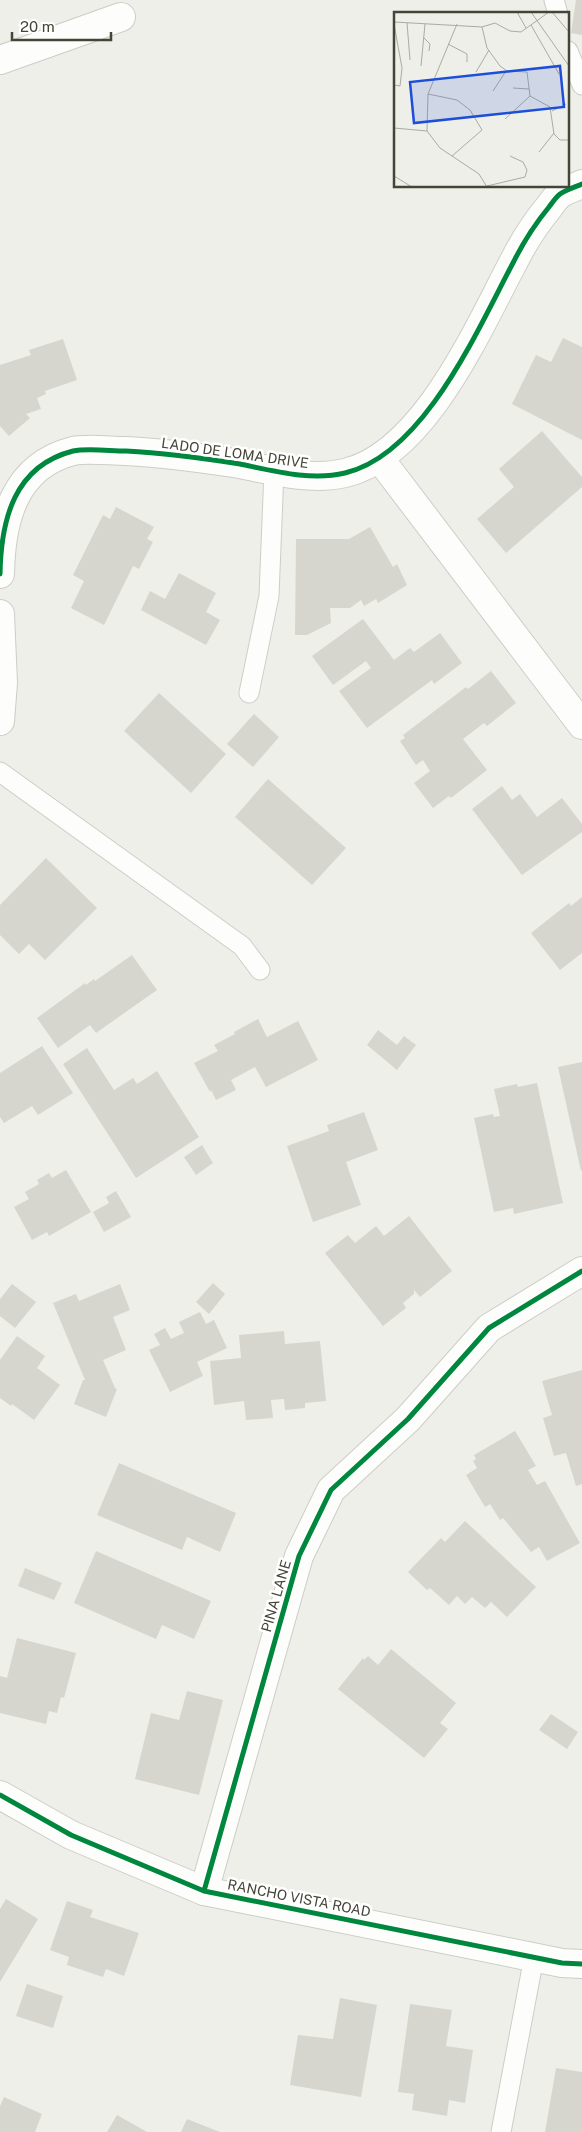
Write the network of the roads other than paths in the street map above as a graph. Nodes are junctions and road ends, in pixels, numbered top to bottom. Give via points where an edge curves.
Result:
1 (121, 17) dead end
2 (570, 56) edge
3 (0, 60) edge
4 (582, 85) edge
5 (582, 184) edge
6 (380, 459) junction
7 (274, 471) junction
8 (0, 574) edge
9 (0, 614) edge
10 (249, 693) dead end
11 (0, 721) edge
12 (582, 725) edge
13 (0, 772) edge
14 (260, 970) dead end
15 (582, 1271) edge
16 (0, 1795) edge
17 (204, 1891) junction
18 (534, 1957) junction
19 (582, 1964) edge
20 (500, 2132) edge

1 - 3 street
2 - 4 lane
5 - 6 street, LADO DE LOMA DRIVE via 559,194 532,227 448,383 404,438
6 - 7 street, LADO DE LOMA DRIVE via 345,473 305,476
6 - 12 street
7 - 8 street, LADO DE LOMA DRIVE via 153,452 74,451 34,471 14,497 3,533
7 - 10 lane via 269,596
9 - 11 street via 3,683
13 - 14 lane via 242,946
15 - 17 street, PINA LANE via 488,1328 408,1419 332,1490 299,1556
16 - 17 street, RANCHO VISTA ROAD via 71,1836
17 - 18 street, RANCHO VISTA ROAD
18 - 19 street, RANCHO VISTA ROAD
18 - 20 lane

